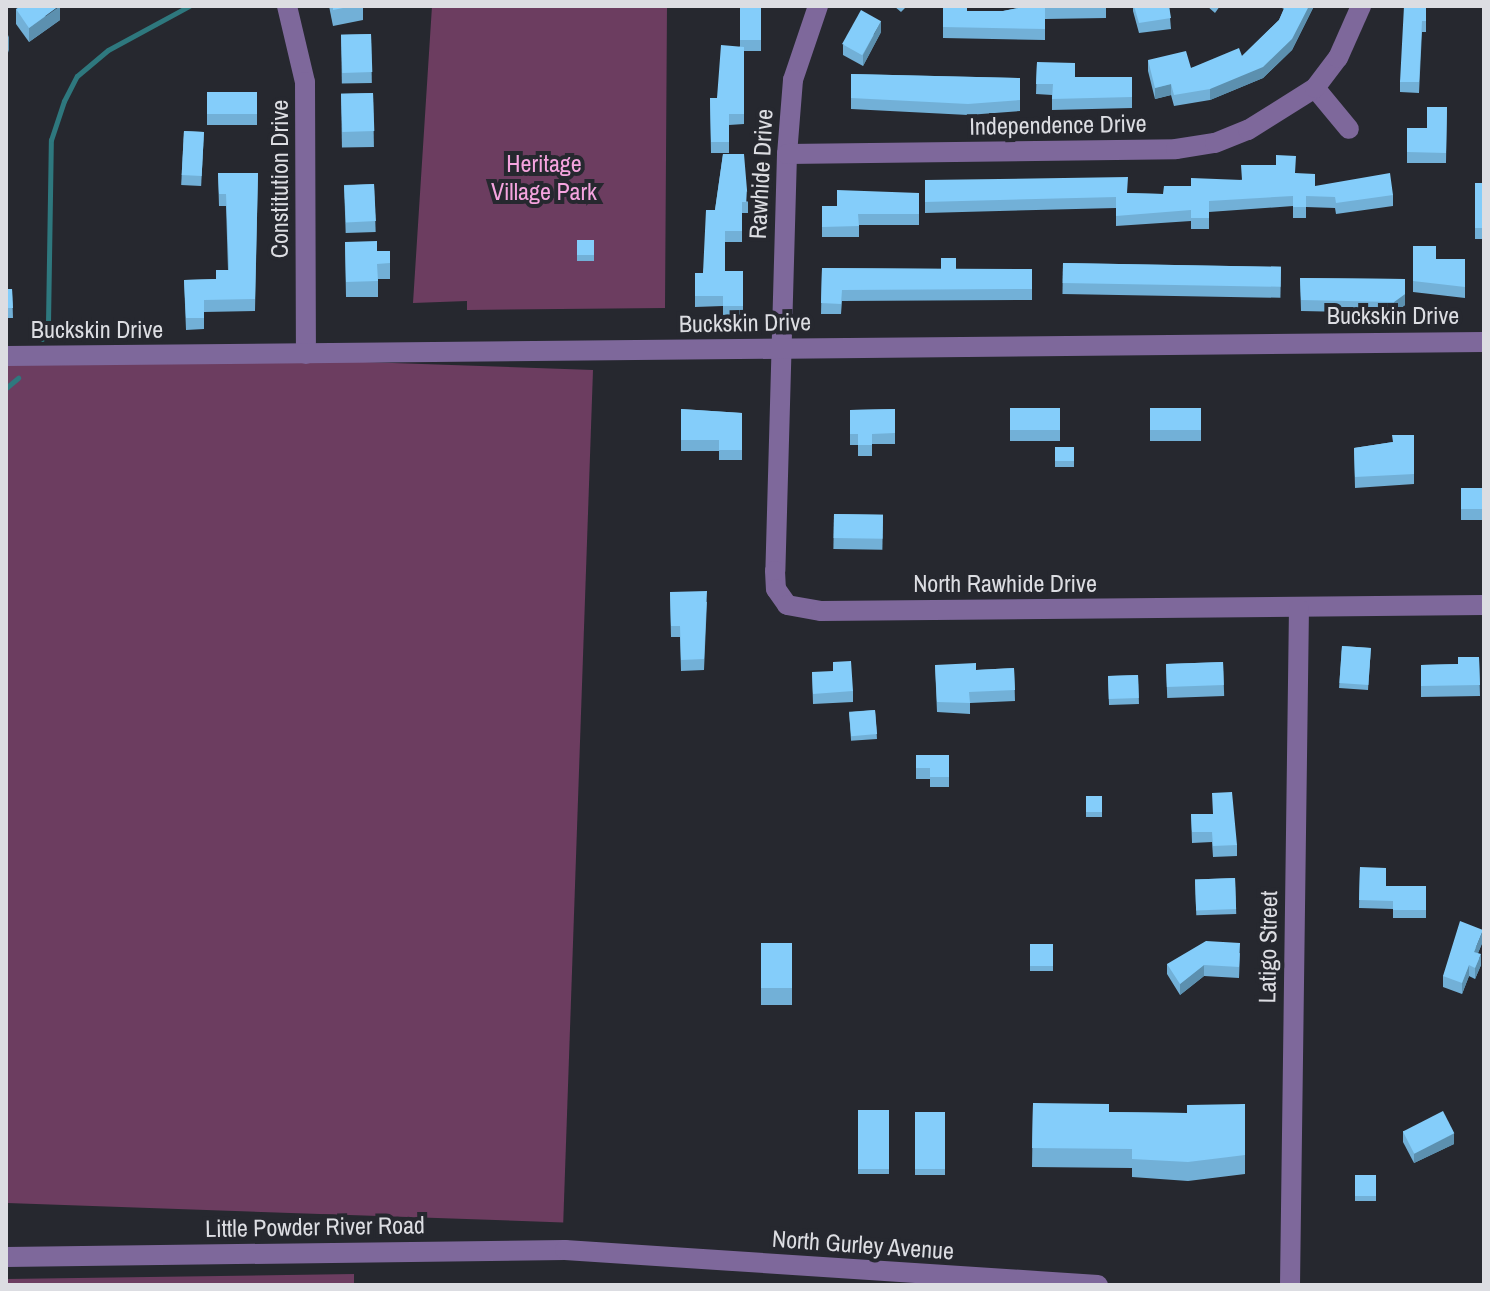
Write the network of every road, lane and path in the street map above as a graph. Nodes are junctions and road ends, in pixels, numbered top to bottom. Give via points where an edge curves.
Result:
1 (287, 6) edge
2 (818, 6) edge
3 (1361, 6) edge
4 (1315, 88) junction
5 (1349, 129) dead end
6 (787, 154) junction
7 (1484, 342) edge
8 (780, 349) junction
9 (306, 354) junction
10 (6, 356) edge
11 (1484, 605) edge
12 (1299, 609) junction
13 (626, 1252) joint
14 (6, 1257) edge
15 (1098, 1285) edge
16 (1290, 1285) edge

1 - 9 street, Constitution Drive via 305,82
2 - 6 street, Rawhide Drive via 793,80
3 - 4 street, Independence Drive via 1338,58
4 - 5 street
4 - 6 street, Independence Drive via 1248,130 1176,149
6 - 8 street, Rawhide Drive
7 - 8 street, Buckskin Drive
8 - 9 street, Buckskin Drive
8 - 12 street, North Rawhide Drive via 775,571 776,589 787,605 821,611
9 - 10 street, Buckskin Drive
11 - 12 street, North Rawhide Drive
12 - 16 street, Latigo Street
13 - 14 street, Little Powder River Road
13 - 15 street, North Gurley Avenue

